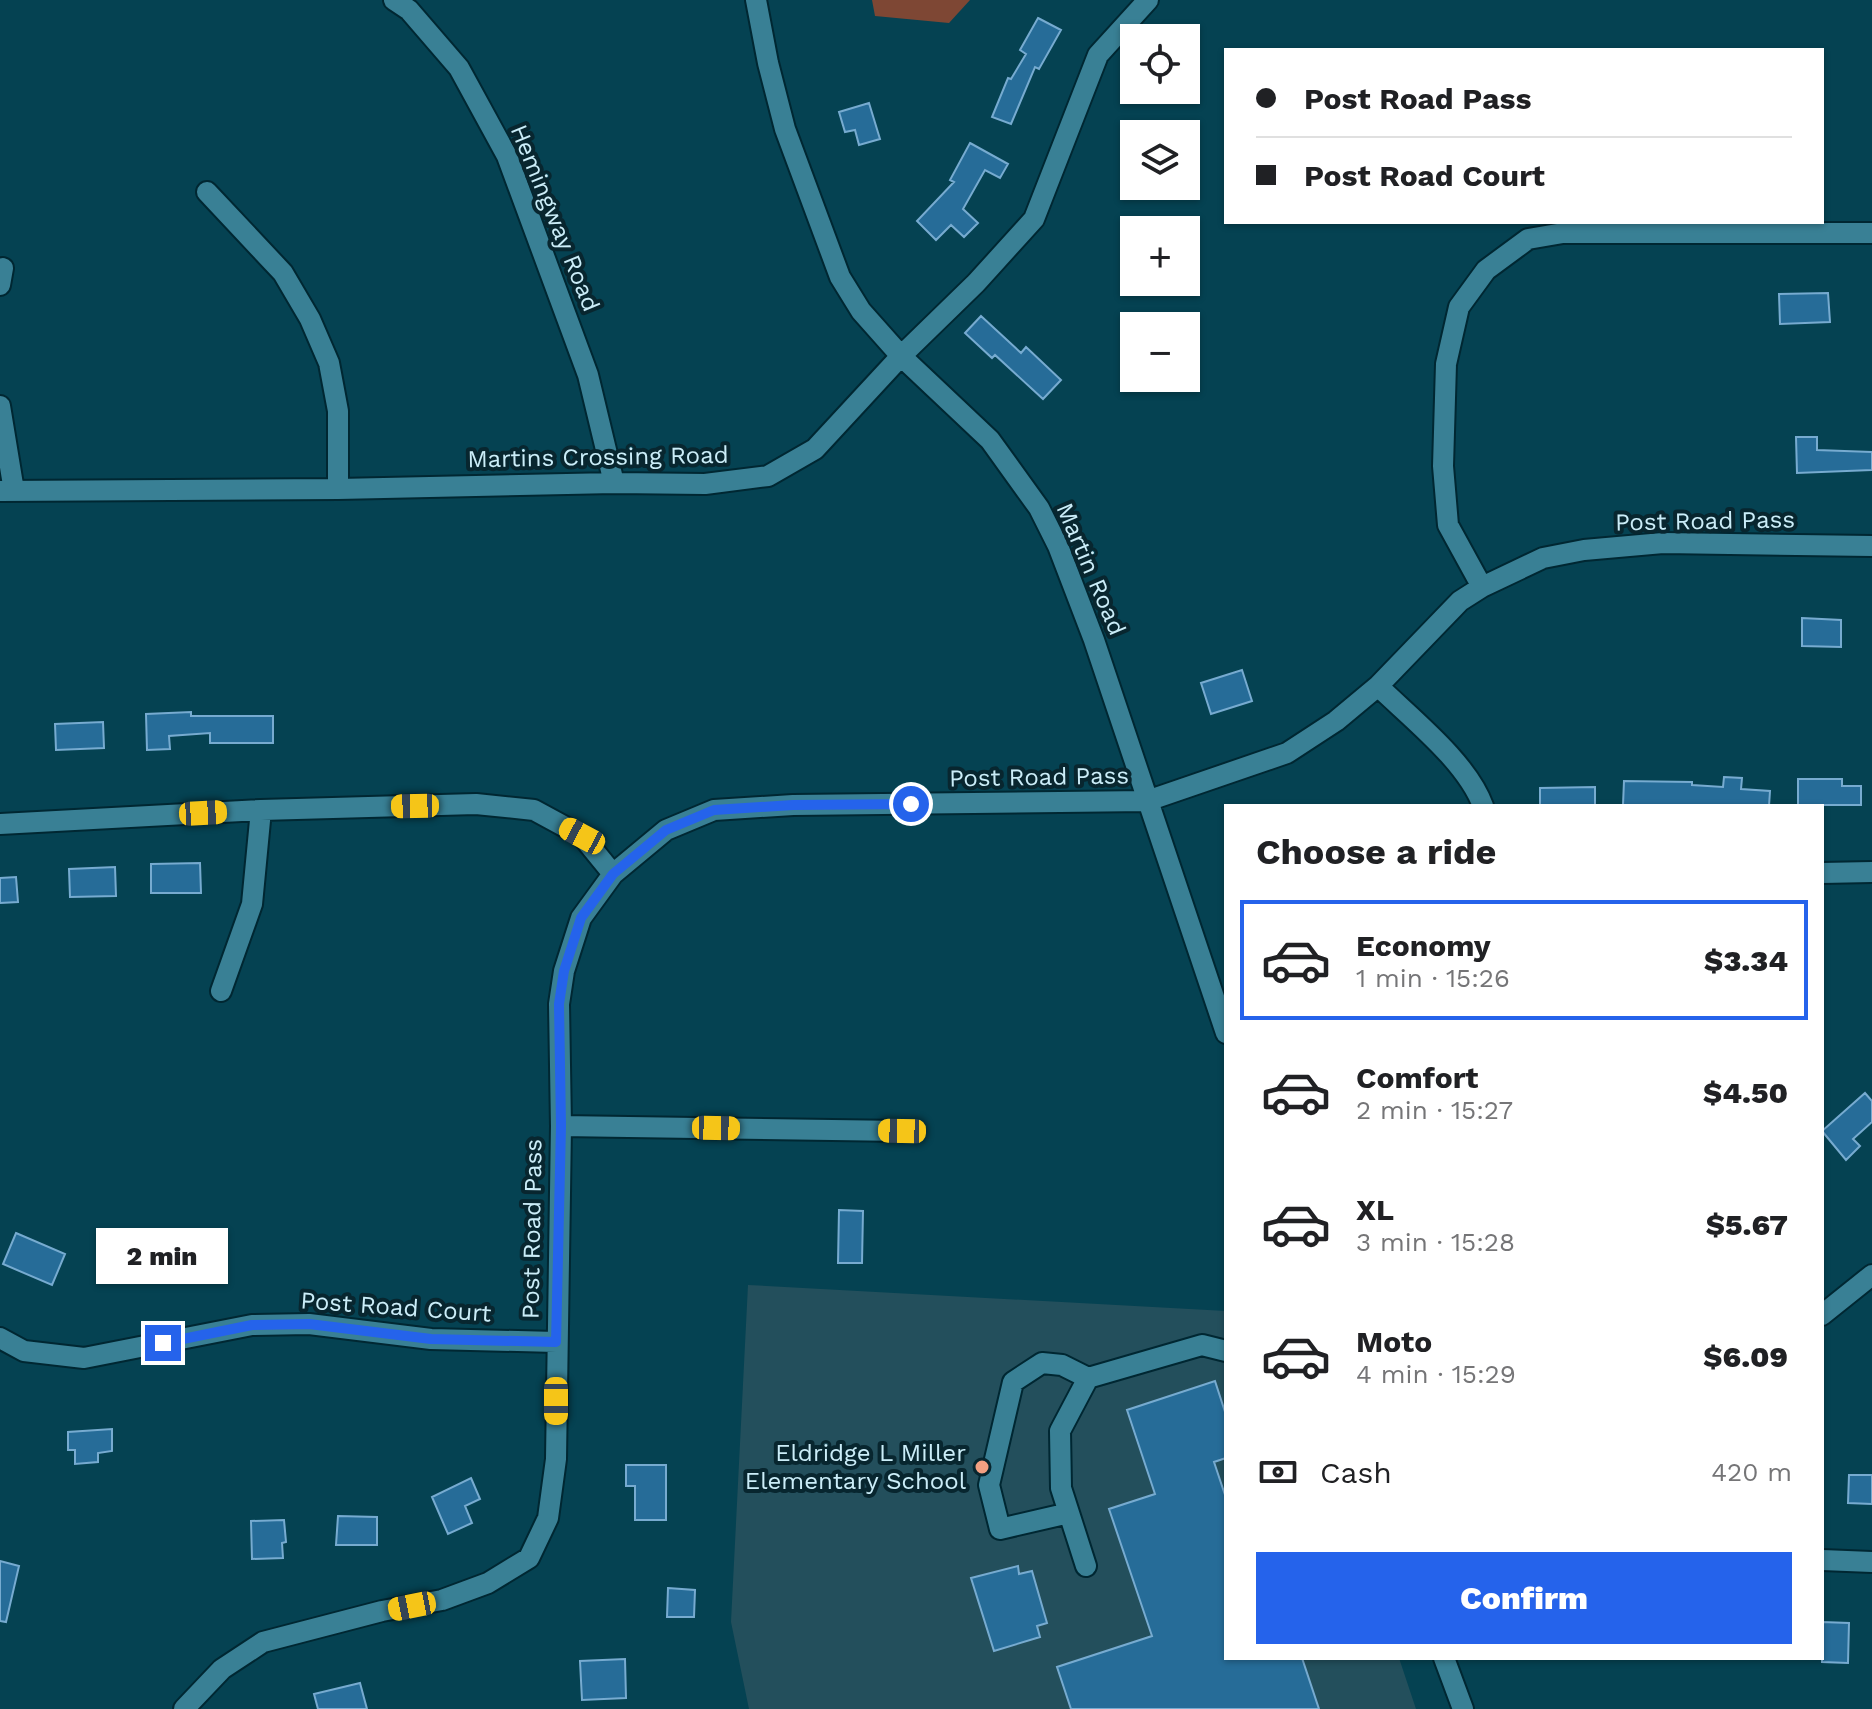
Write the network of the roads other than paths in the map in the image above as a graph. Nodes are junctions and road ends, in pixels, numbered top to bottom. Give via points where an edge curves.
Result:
1 (394, 0) edge
2 (756, 0) edge
3 (1148, 0) edge
4 (207, 192) dead end
5 (1872, 233) edge
6 (901, 356) junction
7 (0, 406) edge
8 (614, 483) junction
9 (338, 489) junction
10 (7, 491) edge
11 (1872, 546) edge
12 (1482, 587) junction
13 (1378, 686) junction
14 (1147, 801) junction
15 (1482, 804) edge
16 (261, 810) junction
17 (0, 824) edge
18 (1872, 872) edge
19 (1824, 873) edge
20 (613, 874) junction
21 (221, 991) dead end
22 (1224, 1027) edge
23 (561, 1126) junction
24 (902, 1131) dead end
25 (1872, 1275) edge
26 (1824, 1313) edge
27 (0, 1338) edge
28 (556, 1342) junction
29 (1224, 1350) edge
30 (1088, 1378) junction
31 (1069, 1513) junction
32 (1824, 1560) edge
33 (1872, 1562) edge
34 (1086, 1566) dead end
35 (1445, 1660) edge
36 (184, 1709) edge
37 (1463, 1709) edge

1 - 8 street, Hemingway Road via 459,68 507,156 588,375
2 - 6 street, Martin Road via 785,129 825,242 861,311
3 - 6 street, Martins Crossing Road via 1098,55 1034,219
4 - 9 street via 283,273 323,348 338,411
5 - 12 street via 1563,233 1528,239 1486,270 1459,307 1446,364 1443,466 1448,525
6 - 8 street, Martins Crossing Road via 815,449 768,476 705,484
6 - 14 street, Martin Road via 990,440 1039,508 1094,640
7 - 10 street
8 - 9 street, Martins Crossing Road
9 - 10 street, Martins Crossing Road
11 - 12 street, Post Road Pass via 1663,543 1584,550 1543,558
12 - 13 street, Post Road Pass via 1460,601
13 - 14 street, Post Road Pass via 1287,753
13 - 15 street via 1449,755
14 - 20 street, Post Road Pass via 714,810 666,830
14 - 22 street, Martin Road
16 - 17 street
16 - 20 street via 476,804 534,810 582,836
16 - 21 street via 252,904
18 - 19 street
20 - 23 street, Post Road Pass via 581,918 564,971 559,1004
23 - 24 street
23 - 28 street, Post Road Pass
25 - 26 street
27 - 28 street, Post Road Court via 24,1351 84,1358 252,1325 309,1324 431,1339
28 - 36 street, Post Road Pass via 556,1459 548,1518 529,1558 488,1583 442,1600 263,1642 222,1669
29 - 30 street via 1202,1345
30 - 31 street via 1060,1431 1061,1488
30 - 31 street via 1062,1365 1042,1363 1013,1382 989,1485 1000,1529
31 - 34 street
32 - 33 street
35 - 37 street

